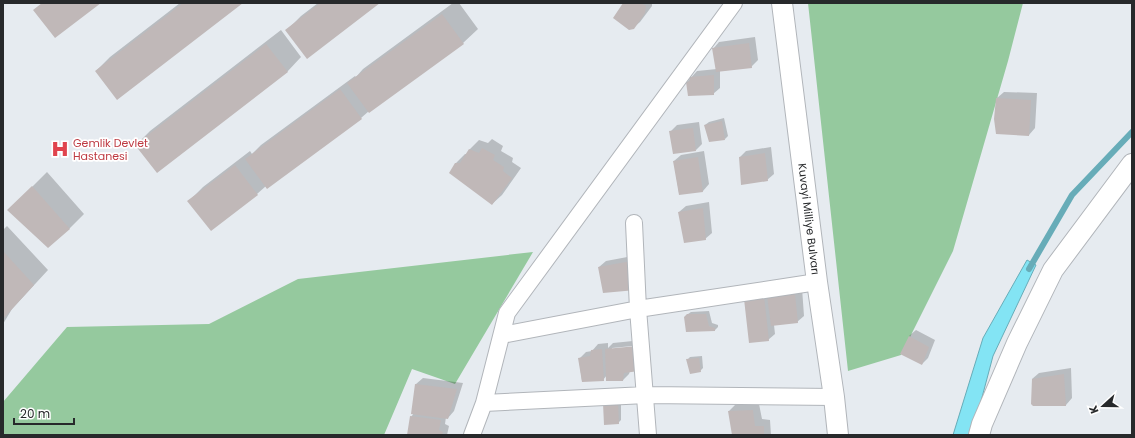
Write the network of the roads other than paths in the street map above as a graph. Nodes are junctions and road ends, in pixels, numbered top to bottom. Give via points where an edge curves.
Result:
1 (734, 3) edge
2 (782, 3) edge
3 (1132, 164) edge
4 (634, 223) dead end
5 (817, 282) junction
6 (638, 308) junction
7 (502, 336) junction
8 (646, 395) junction
9 (834, 397) junction
10 (484, 403) junction
11 (472, 435) edge
12 (648, 435) edge
13 (838, 435) edge
14 (979, 435) edge

1 - 7 street via 507,313
2 - 5 street, Kuvayi Milliye Bulvarı
3 - 14 street via 1053,270 1017,343
4 - 6 street
5 - 6 street
5 - 9 street, Kuvayi Milliye Bulvarı
6 - 7 street
6 - 8 street
7 - 10 street
8 - 9 street
8 - 10 street
8 - 12 street
9 - 13 street, Kuvayi Milliye Bulvarı
10 - 11 street

